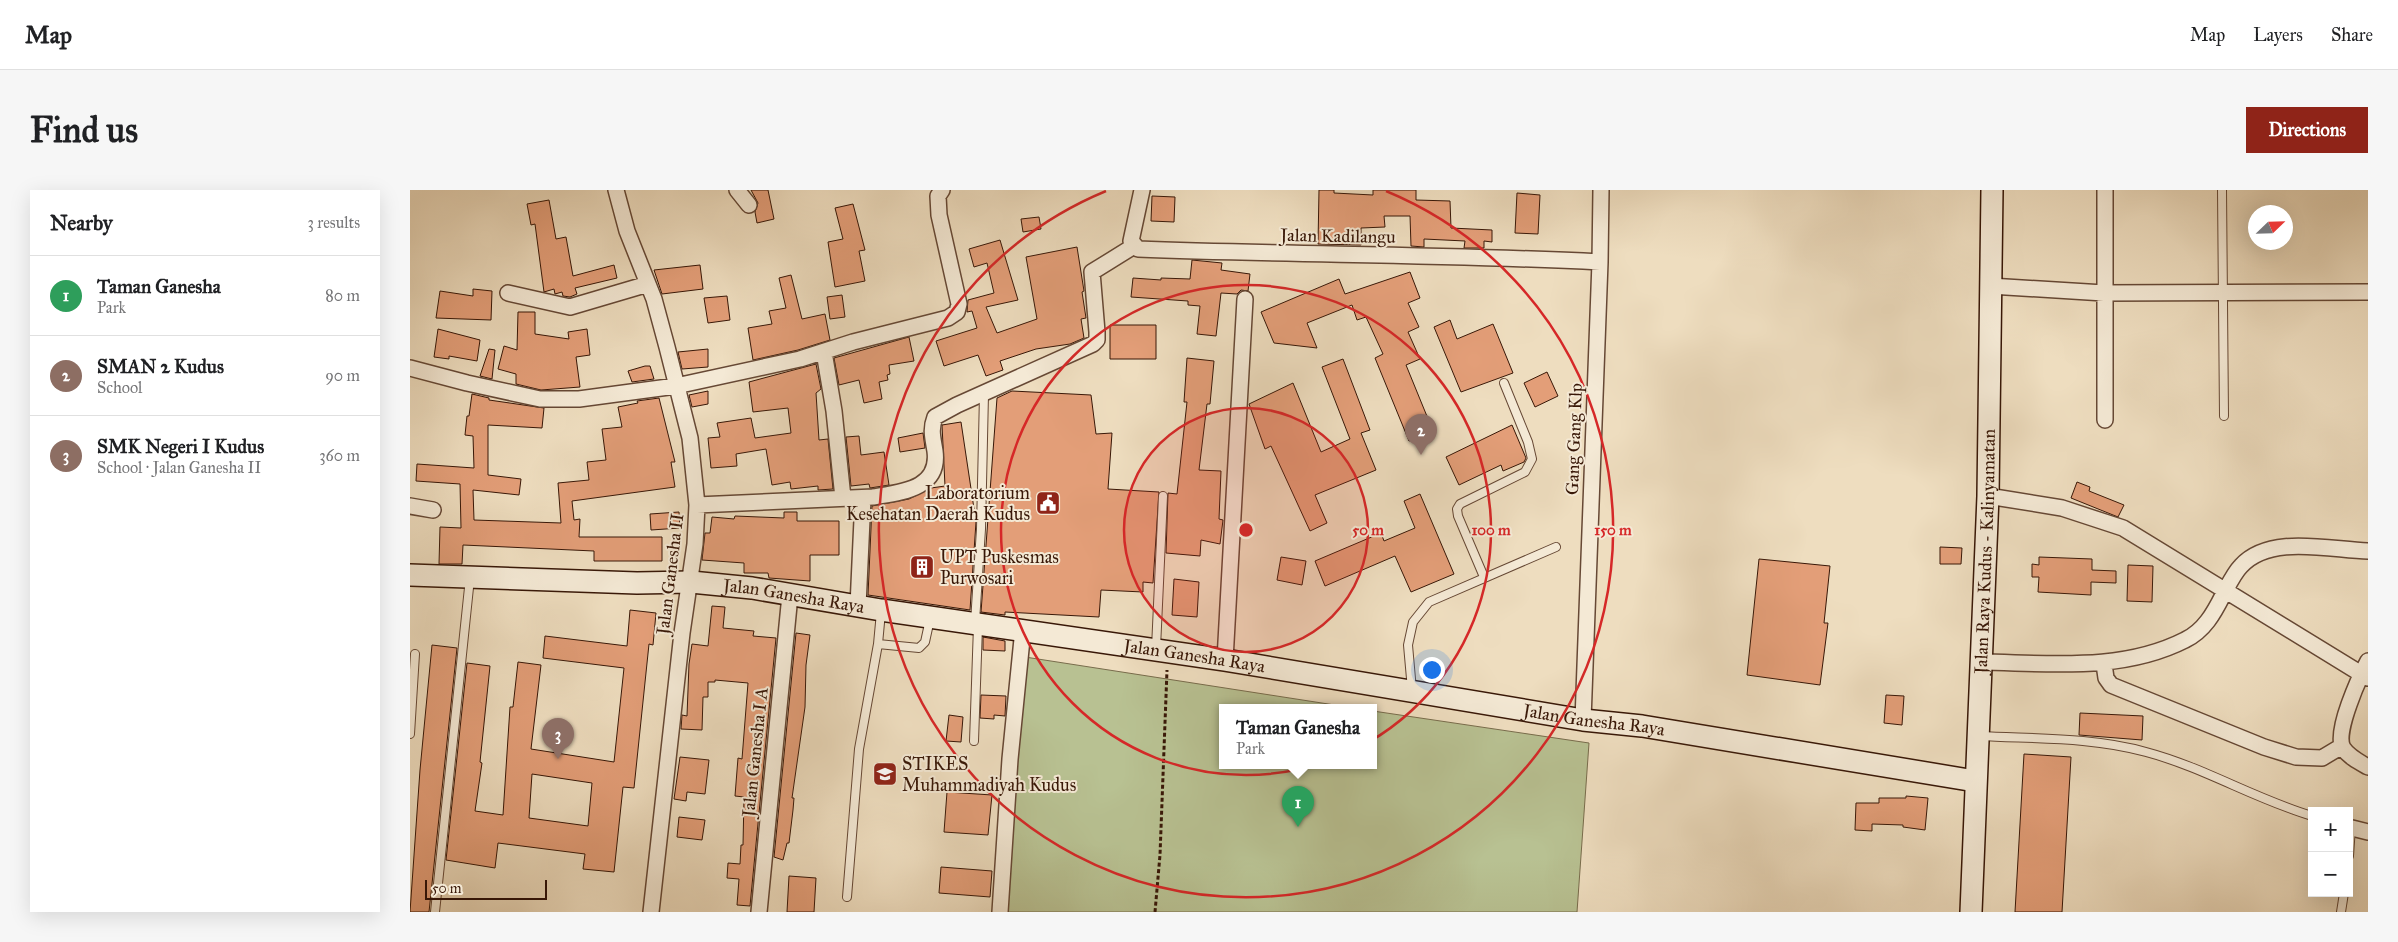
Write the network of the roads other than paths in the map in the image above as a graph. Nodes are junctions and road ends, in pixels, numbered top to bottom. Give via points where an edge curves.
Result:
1 (616, 190) edge
2 (737, 190) edge
3 (942, 190) edge
4 (1142, 190) edge
5 (1601, 190) edge
6 (1992, 190) edge
7 (2105, 190) edge
8 (2222, 190) edge
9 (749, 205) dead end
10 (1134, 246) junction
11 (1600, 262) junction
12 (648, 284) junction
13 (1990, 286) junction
14 (2368, 292) edge
15 (508, 293) dead end
16 (2104, 293) junction
17 (2222, 293) junction
18 (1245, 299) dead end
19 (824, 352) junction
20 (410, 368) edge
21 (1504, 383) dead end
22 (676, 386) junction
23 (984, 394) junction
24 (2224, 416) dead end
25 (2105, 420) dead end
26 (1163, 496) dead end
27 (1988, 496) junction
28 (843, 498) junction
29 (864, 498) junction
30 (697, 505) junction
31 (410, 506) edge
32 (433, 510) dead end
33 (1556, 546) dead end
34 (2368, 551) edge
35 (410, 575) edge
36 (1484, 577) junction
37 (470, 578) junction
38 (690, 582) junction
39 (2225, 592) junction
40 (790, 595) junction
41 (858, 606) junction
42 (881, 610) junction
43 (930, 617) junction
44 (977, 623) junction
45 (1023, 629) junction
46 (878, 644) junction
47 (1162, 651) junction
48 (415, 654) dead end
49 (1225, 660) junction
50 (1981, 662) junction
51 (2104, 664) junction
52 (2366, 671) edge
53 (1412, 690) junction
54 (1583, 720) junction
55 (410, 734) edge
56 (1978, 736) junction
57 (974, 741) dead end
58 (2342, 746) junction
59 (2368, 767) edge
60 (1975, 781) junction
61 (2308, 814) edge
62 (2353, 828) edge
63 (2368, 832) edge
64 (2343, 897) edge
65 (847, 898) dead end
66 (435, 912) edge
67 (651, 912) edge
68 (759, 912) edge
69 (1000, 912) edge
70 (1971, 912) edge
71 (2341, 912) edge

1 - 12 street, Jalan Ganesha II via 627,231
2 - 9 street
3 - 19 street via 938,196 939,215 958,296 957,312 948,318
4 - 10 street via 1131,241
5 - 11 street, Gang Gang Klp
6 - 13 street, Jalan Raya Kudus - Kalinyamatan
7 - 16 street
8 - 17 lane
10 - 11 street, Jalan Kadilangu via 1138,249 1249,254 1507,257
10 - 23 street via 1092,272 1097,332 1097,340 1093,344
11 - 54 street, Gang Gang Klp
12 - 15 street via 570,307
12 - 22 street, Jalan Ganesha II
13 - 16 street
13 - 27 street, Jalan Raya Kudus - Kalinyamatan
14 - 17 street
16 - 17 street
16 - 25 street
17 - 24 lane
18 - 49 street
19 - 22 street
19 - 28 street
20 - 22 street via 540,399 579,399
21 - 36 lane via 1532,459 1525,472 1457,508
22 - 30 street, Jalan Ganesha II via 690,438
23 - 29 street via 936,417 932,435 935,464 930,478 913,488
23 - 44 lane
26 - 47 lane
27 - 39 street via 2062,508 2123,528
27 - 50 street, Jalan Raya Kudus - Kalinyamatan
28 - 29 street
28 - 30 street
29 - 41 street
30 - 38 street, Jalan Ganesha II
31 - 32 street
33 - 36 lane
34 - 39 street via 2289,545 2266,550 2241,566
35 - 37 street, Jalan Ganesha Raya
36 - 53 lane via 1429,602 1413,622 1408,645
37 - 38 street, Jalan Ganesha Raya
37 - 66 lane
38 - 40 street, Jalan Ganesha Raya
38 - 67 street, Jalan Ganesha II
39 - 51 street via 2207,622 2187,640 2157,652
39 - 52 street
40 - 41 street, Jalan Ganesha Raya
40 - 68 street, Jalan Ganesha I A
41 - 42 street, Jalan Ganesha Raya
42 - 43 street, Jalan Ganesha Raya
42 - 46 lane
43 - 44 street, Jalan Ganesha Raya
43 - 46 lane via 925,642 919,648
44 - 45 street, Jalan Ganesha Raya
44 - 57 lane
45 - 47 street, Jalan Ganesha Raya
45 - 69 street via 1010,758
46 - 65 lane via 860,749
47 - 49 street, Jalan Ganesha Raya
48 - 55 lane
49 - 53 street, Jalan Ganesha Raya
50 - 51 street
50 - 56 street, Jalan Raya Kudus - Kalinyamatan
51 - 58 street via 2106,678 2111,685 2264,746 2296,757 2322,758
52 - 58 street via 2345,717
53 - 54 street, Jalan Ganesha Raya
54 - 60 street, Jalan Ganesha Raya via 1642,726
56 - 60 street, Jalan Raya Kudus - Kalinyamatan
56 - 61 lane via 2111,744 2137,750 2185,764
58 - 59 street
60 - 70 street, Jalan Raya Kudus - Kalinyamatan
62 - 63 street
64 - 71 lane

